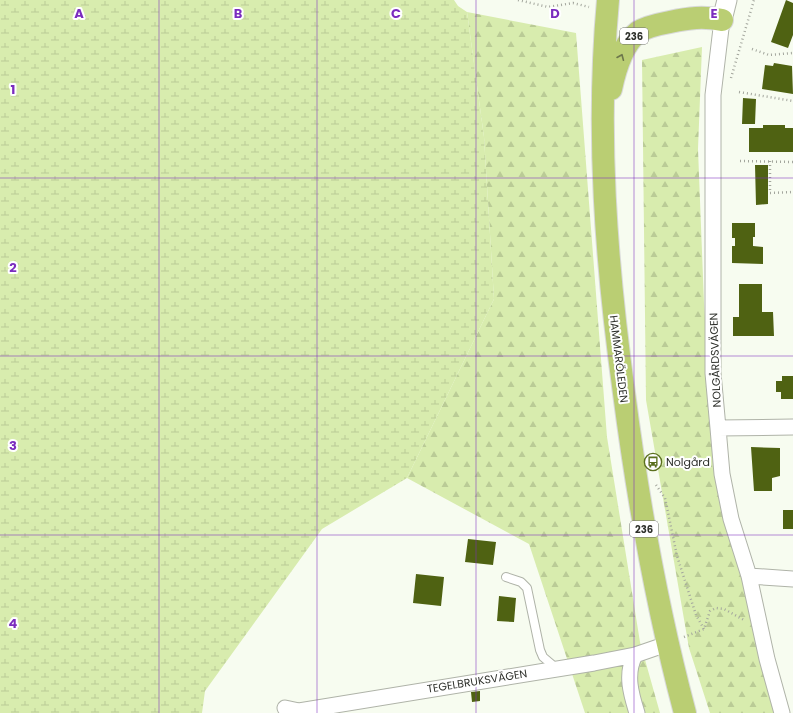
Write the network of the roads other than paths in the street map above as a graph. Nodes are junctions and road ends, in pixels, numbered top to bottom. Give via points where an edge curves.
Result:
1 (607, 7) edge
2 (725, 10) edge
3 (603, 122) junction
4 (793, 427) edge
5 (718, 428) junction
6 (749, 576) junction
7 (506, 577) dead end
8 (793, 579) edge
9 (667, 644) junction
10 (635, 655) junction
11 (556, 668) junction
12 (285, 708) dead end
13 (637, 713) edge
14 (685, 713) edge
15 (782, 713) edge

1 - 3 main road, HAMMARÖLEDEN / 236
3 -> 2 main road, 236 via 621,57 627,44 638,32 650,26
2 - 5 street, NOLGÅRDSVÄGEN via 713,95 713,351
3 - 9 main road, HAMMARÖLEDEN / 236 via 607,255 617,343 642,518
4 - 5 street
5 - 6 street, NOLGÅRDSVÄGEN via 722,474
6 - 8 street
6 - 15 street, NOLGÅRDSVÄGEN
7 - 11 lane via 521,582 527,588 540,650 543,657
9 - 10 street, TEGELBRUKSVÄGEN
9 - 14 main road, HAMMARÖLEDEN / 236
10 - 11 street, TEGELBRUKSVÄGEN
10 - 13 street via 629,675
11 - 12 street, TEGELBRUKSVÄGEN via 299,711

